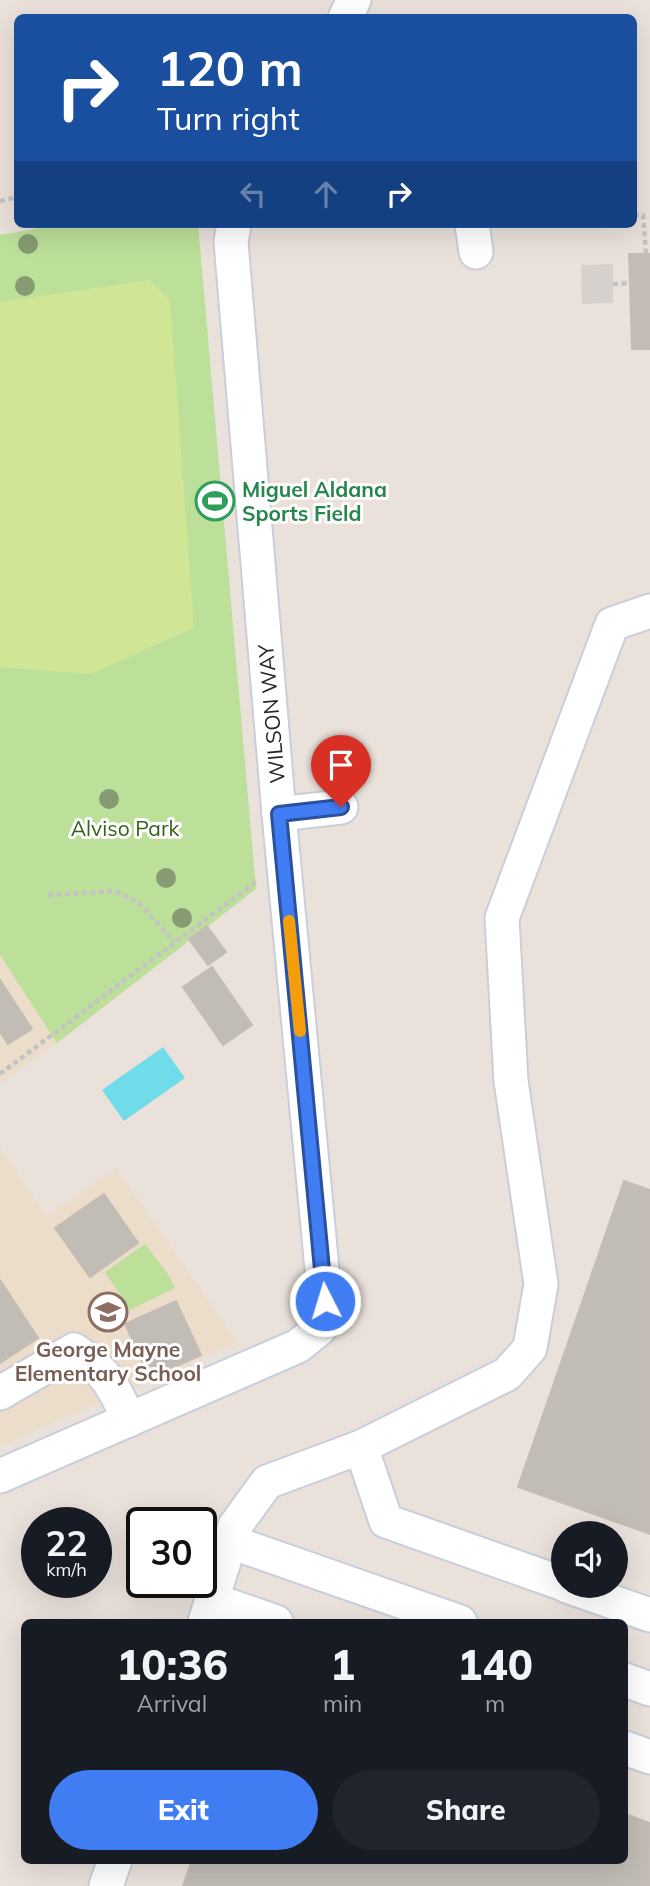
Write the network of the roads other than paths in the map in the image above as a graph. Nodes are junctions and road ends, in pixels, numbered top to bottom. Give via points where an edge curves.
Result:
1 (233, 228) edge
2 (650, 611) edge
3 (341, 807) dead end
4 (279, 814) junction
5 (0, 1393) edge
6 (130, 1419) junction
7 (361, 1447) junction
8 (0, 1476) edge
9 (230, 1542) junction
10 (551, 1580) edge
11 (602, 1598) edge
12 (209, 1611) edge
13 (650, 1615) edge
14 (258, 1619) edge
15 (451, 1619) edge
16 (628, 1681) edge
17 (650, 1689) edge
18 (628, 1749) edge
19 (650, 1757) edge
20 (114, 1864) edge
21 (106, 1886) edge

1 - 4 street, WILSON WAY
2 - 7 street via 612,624 502,918 511,1081 541,1284 530,1348 507,1374
3 - 4 street
4 - 6 street, WILSON WAY via 325,1301 319,1329 298,1346
5 - 6 street via 74,1350 103,1371
6 - 8 street
7 - 9 street via 267,1482 235,1526
7 - 10 street via 386,1521
9 - 12 street
9 - 15 street
11 - 13 street
12 - 14 street
16 - 17 street
18 - 19 street
20 - 21 street

